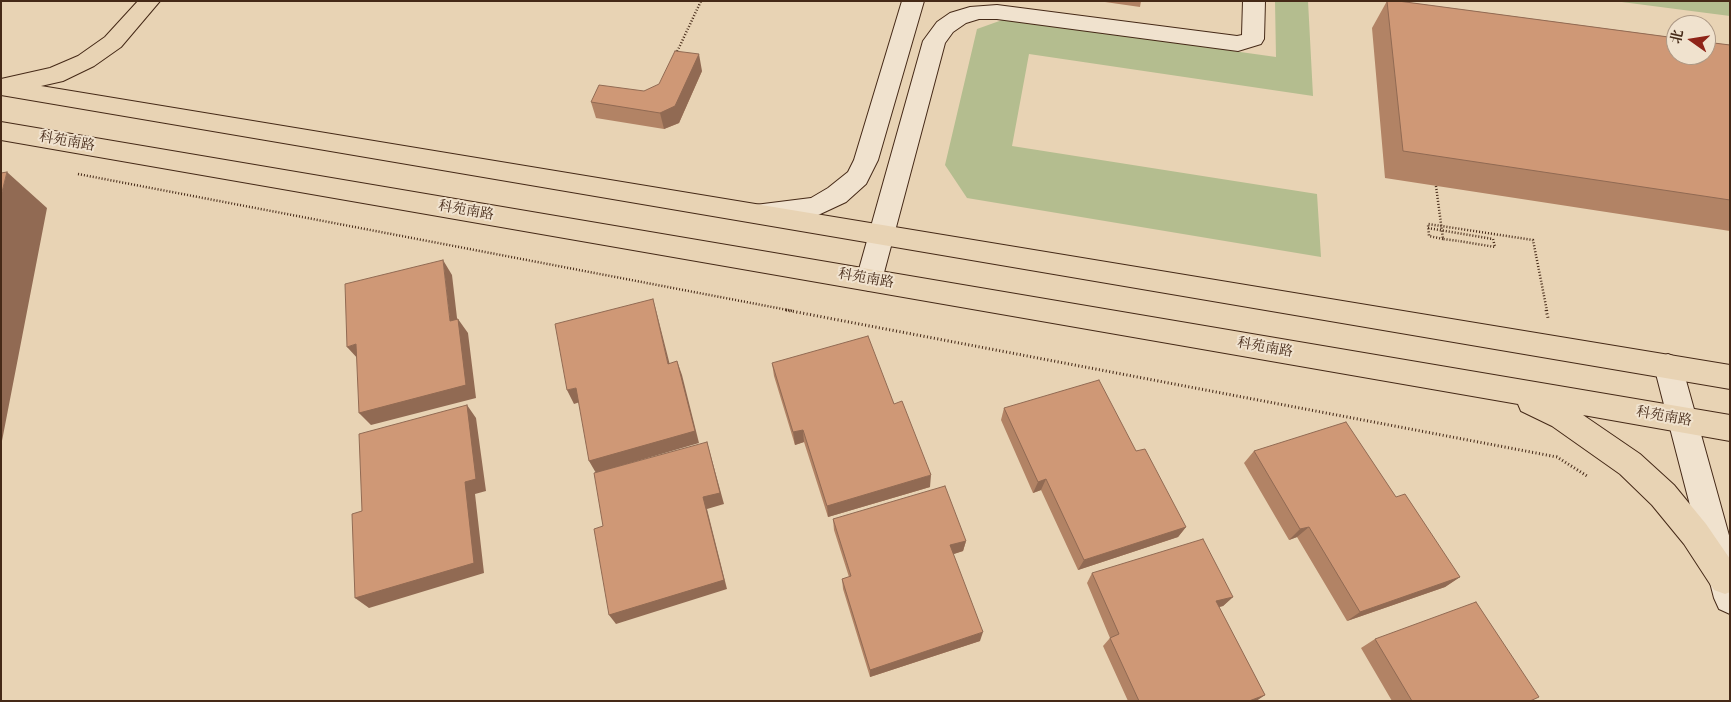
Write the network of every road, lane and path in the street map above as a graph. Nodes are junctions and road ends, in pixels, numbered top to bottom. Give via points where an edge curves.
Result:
1 (150, 1) edge
2 (701, 1) edge
3 (913, 1) edge
4 (1254, 1) edge
5 (674, 60) edge
6 (1, 85) edge
7 (1, 131) edge
8 (70, 173) dead end
9 (1435, 177) edge
10 (752, 213) junction
11 (1428, 228) junction
12 (882, 235) junction
13 (1443, 239) junction
14 (870, 280) junction
15 (1550, 324) dead end
16 (1668, 366) junction
17 (1730, 377) edge
18 (1502, 388) junction
19 (1681, 420) junction
20 (1730, 428) edge
21 (1595, 481) dead end
22 (1727, 589) edge

1 - 6 main road via 113,42 86,62 26,82
2 - 5 path
3 - 10 street via 866,160 857,178 837,195 816,206
4 - 12 street via 1253,39 1238,44 997,12 978,12 958,18 934,42
6 - 10 main road
7 - 14 main road, 科苑南路
8 - 21 path via 1557,457
9 - 13 path, bridge
10 - 12 main road
11 - 13 path via 1429,236
11 - 13 path, bridge via 1493,239 1495,247
11 - 15 path via 1428,224 1534,240
12 - 14 street
12 - 16 main road
14 - 18 main road, 科苑南路
16 - 17 main road
16 - 19 street
18 - 19 main road, 科苑南路
18 - 22 main road via 1562,417 1630,464 1663,495 1696,534
19 - 20 main road, 科苑南路
19 - 22 street

